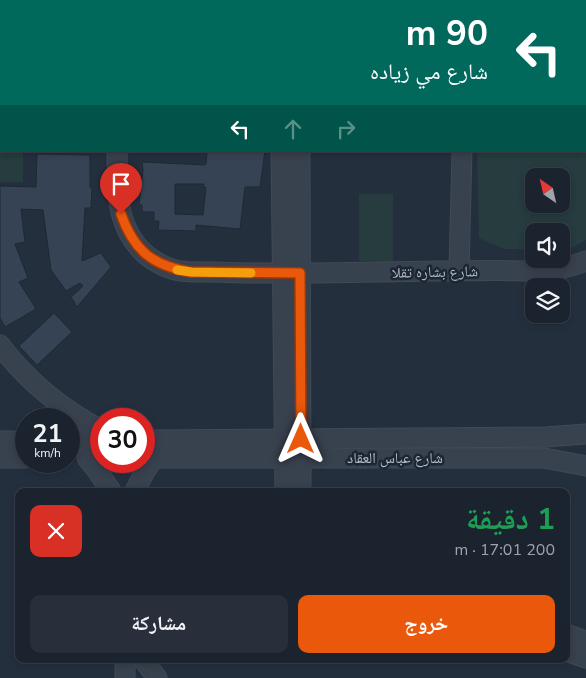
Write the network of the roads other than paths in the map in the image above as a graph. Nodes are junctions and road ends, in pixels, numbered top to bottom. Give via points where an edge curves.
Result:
1 (117, 152) edge
2 (282, 152) edge
3 (300, 152) edge
4 (462, 152) edge
5 (586, 261) edge
6 (459, 271) junction
7 (292, 273) junction
8 (0, 345) edge
9 (90, 423) edge
10 (586, 434) edge
11 (293, 439) junction
12 (155, 440) edge
13 (0, 441) edge
14 (15, 441) edge
15 (0, 458) edge
16 (15, 458) edge
17 (86, 458) edge
18 (155, 458) edge
19 (293, 458) junction
20 (586, 466) edge
21 (144, 473) edge
22 (109, 488) edge
23 (136, 488) edge
24 (285, 488) edge
25 (300, 488) edge
26 (570, 635) edge
27 (586, 641) edge
28 (570, 652) edge
29 (586, 658) edge
30 (125, 663) edge
31 (146, 663) edge
32 (125, 678) edge
33 (157, 678) edge

1 - 7 street, شارع بشاره تقلا via 118,198 126,230 147,255 160,264 191,272
2 - 7 street
3 - 7 street
4 - 6 street
5 - 6 street, شارع بشاره تقلا via 540,271
6 - 7 street, شارع بشاره تقلا
7 - 11 street
8 - 9 street via 34,383
10 - 11 street, شارع عباس العقاد
11 - 12 street, شارع عباس العقاد
11 - 19 street
13 - 14 street
15 - 16 street
17 - 22 street
18 - 19 street, شارع عباس العقاد
19 - 20 street, شارع عباس العقاد via 544,458
19 - 24 street
19 - 25 street
21 - 23 street
26 - 27 street
28 - 29 street
30 - 32 street
31 - 33 street

